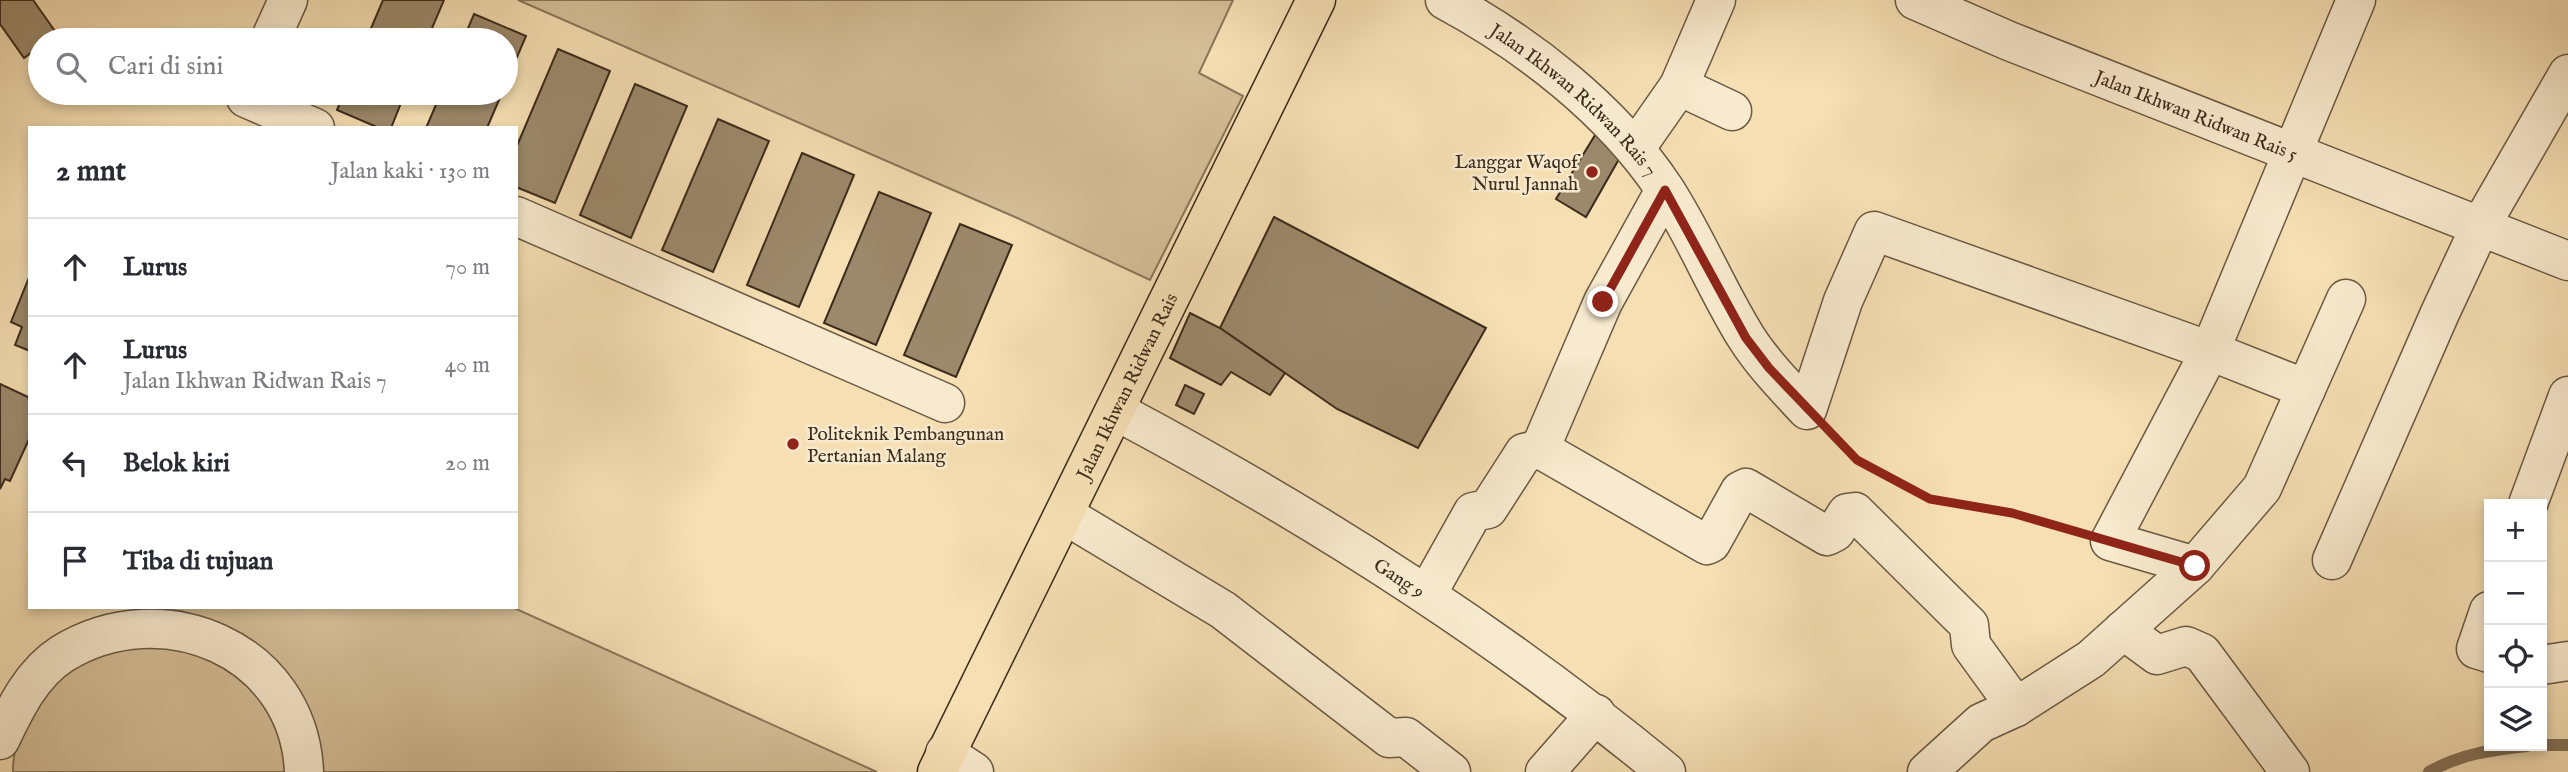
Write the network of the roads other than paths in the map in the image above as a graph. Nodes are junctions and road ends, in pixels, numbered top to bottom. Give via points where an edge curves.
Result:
1 (288, 0) edge
2 (1316, 0) edge
3 (1444, 0) edge
4 (1716, 0) edge
5 (1916, 0) edge
6 (2356, 0) edge
7 (275, 28) edge
8 (2568, 74) edge
9 (1679, 86) junction
10 (242, 106) edge
11 (1732, 111) dead end
12 (308, 126) edge
13 (1635, 149) junction
14 (2292, 151) junction
15 (1665, 190) junction
16 (518, 217) edge
17 (2482, 225) junction
18 (2568, 261) edge
19 (2346, 299) dead end
20 (2210, 351) junction
21 (2306, 389) junction
22 (2568, 396) edge
23 (946, 402) dead end
24 (1116, 411) junction
25 (1541, 449) junction
26 (2530, 499) edge
27 (1065, 515) junction
28 (2332, 560) dead end
29 (2195, 566) junction
30 (1427, 593) junction
31 (106, 620) edge
32 (2484, 626) edge
33 (2123, 630) junction
34 (2484, 651) edge
35 (2568, 662) edge
36 (2547, 664) edge
37 (2016, 708) junction
38 (1596, 714) junction
39 (0, 740) edge
40 (952, 766) edge
41 (304, 772) edge
42 (1451, 772) edge
43 (1545, 772) edge
44 (1666, 772) edge
45 (1927, 772) edge
46 (2290, 772) edge

1 - 7 street
2 - 24 main road, Jalan Ikhwan Ridwan Rais
3 - 13 street, Jalan Ikhwan Ridwan Rais 7 via 1587,99
4 - 9 street
5 - 14 street, Jalan Ikhwan Ridwan Rais 5
6 - 14 street
8 - 17 street
9 - 11 street
9 - 13 street
10 - 12 street
13 - 15 street, Jalan Ikhwan Ridwan Rais 7
14 - 17 street, Jalan Ikhwan Ridwan Rais 5
14 - 20 street
15 - 20 street, Jalan Ikhwan Ridwan Rais 7 via 1746,338 1807,410 1843,301 1874,231
15 - 25 street via 1603,302
16 - 23 street
17 - 18 street, Jalan Ikhwan Ridwan Rais 5
17 - 28 street
19 - 21 street
20 - 21 street
20 - 29 street via 2110,541
21 - 29 street via 2262,488
22 - 26 street
24 - 27 main road, Jalan Ikhwan Ridwan Rais
24 - 30 street, Gang 9 via 1296,511
25 - 30 street via 1524,453 1488,509 1473,512
25 - 37 street via 1707,545 1746,488 1827,536 1847,513 1855,512 1969,625 1971,645
27 - 40 main road, Jalan Ikhwan Ridwan Rais
27 - 42 street via 1223,610 1389,738 1406,737
29 - 33 street
30 - 38 street, Gang 9
31 - 39 street via 60,655 23,693
31 - 41 street via 160,626 211,639 254,665 285,704 303,751
32 - 34 street via 2476,649
33 - 37 street via 2091,659
33 - 46 street via 2157,655 2186,646 2202,653
35 - 36 street
37 - 45 street via 1981,723
38 - 43 street
38 - 44 street, Gang 9

